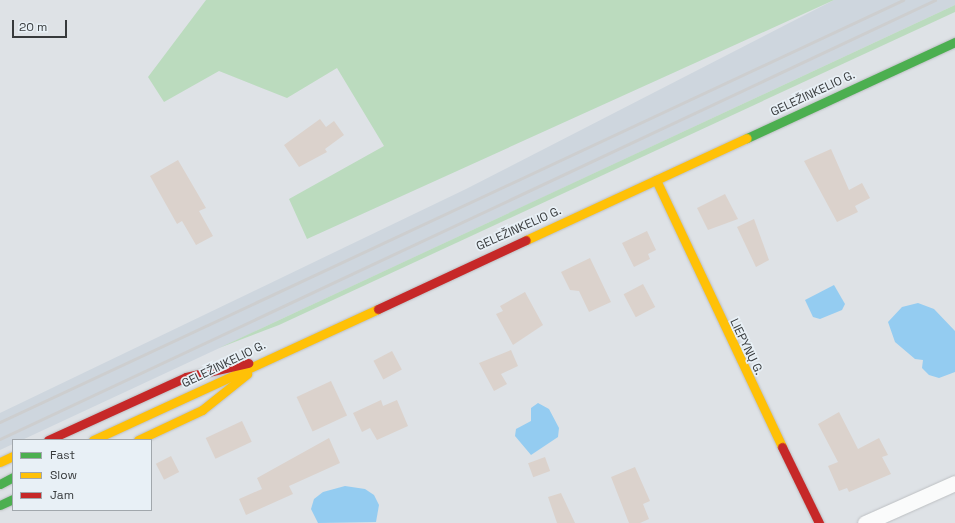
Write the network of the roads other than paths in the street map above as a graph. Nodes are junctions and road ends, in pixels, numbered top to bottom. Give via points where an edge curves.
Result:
1 (955, 42) edge
2 (656, 180) junction
3 (266, 358) junction
4 (50, 439) edge
5 (95, 439) edge
6 (140, 439) edge
7 (12, 456) edge
8 (0, 462) edge
9 (12, 478) edge
10 (955, 483) edge
11 (0, 484) edge
12 (12, 499) edge
13 (0, 505) edge
14 (819, 523) edge
15 (865, 523) edge

1 - 2 main road, GELEŽINKELIO G.
2 - 3 main road, GELEŽINKELIO G.
2 - 14 main road, LIEPYNŲ G. via 719,318
3 - 4 main road via 186,377
3 - 5 main road, GELEŽINKELIO G.
3 - 6 main road via 202,410
7 - 8 main road
9 - 11 main road
10 - 15 street
12 - 13 main road

